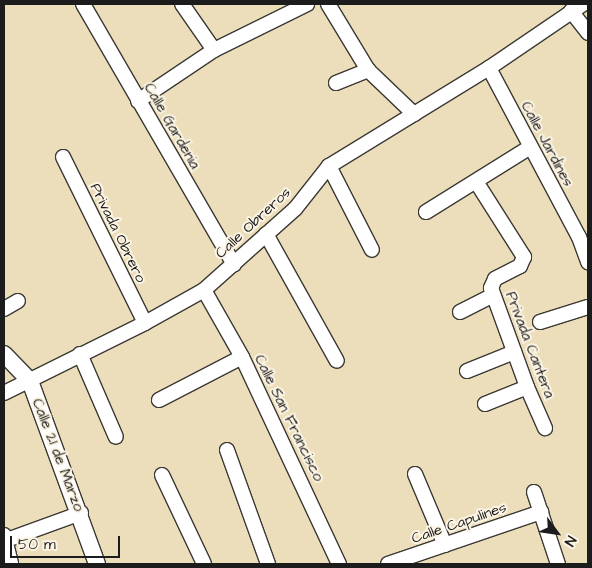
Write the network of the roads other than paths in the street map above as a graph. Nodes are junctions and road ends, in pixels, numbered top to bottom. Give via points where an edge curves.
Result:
1 (83, 4) edge
2 (182, 4) edge
3 (328, 4) edge
4 (584, 4) edge
5 (302, 5) edge
6 (571, 11) junction
7 (588, 33) edge
8 (214, 50) junction
9 (489, 68) junction
10 (368, 70) junction
11 (336, 83) dead end
12 (138, 101) junction
13 (414, 114) junction
14 (529, 148) junction
15 (62, 157) dead end
16 (329, 166) junction
17 (477, 183) junction
18 (426, 212) dead end
19 (584, 233) edge
20 (266, 234) junction
21 (372, 250) dead end
22 (588, 262) edge
23 (234, 264) junction
24 (204, 290) junction
25 (493, 295) junction
26 (18, 301) dead end
27 (588, 307) edge
28 (4, 309) edge
29 (460, 312) dead end
30 (540, 322) dead end
31 (145, 323) junction
32 (514, 352) junction
33 (4, 354) edge
34 (80, 354) junction
35 (242, 357) junction
36 (337, 361) dead end
37 (467, 371) dead end
38 (30, 380) junction
39 (526, 387) junction
40 (4, 393) edge
41 (159, 400) dead end
42 (485, 404) dead end
43 (545, 428) dead end
44 (116, 437) dead end
45 (227, 450) dead end
46 (415, 474) dead end
47 (162, 475) dead end
48 (534, 492) dead end
49 (541, 512) junction
50 (81, 513) junction
51 (4, 539) edge
52 (445, 545) junction
53 (11, 564) edge
54 (97, 564) edge
55 (204, 564) edge
56 (268, 564) edge
57 (339, 564) edge
58 (388, 564) edge
59 (558, 564) edge

1 - 12 street, Calle Gardenia
2 - 8 street
3 - 10 street
4 - 6 street, Calle Obreros
5 - 8 street
6 - 7 street
6 - 9 street, Calle Obreros
8 - 12 street
9 - 13 street, Calle Obreros
9 - 14 street, Calle Jardines
10 - 11 street
10 - 13 street
12 - 23 street, Calle Gardenia
13 - 16 street, Calle Obreros
14 - 17 street
14 - 19 street, Calle Jardines
15 - 31 street, Privada Obrero
16 - 20 street, Calle Obreros via 295,209
16 - 21 street
17 - 18 street
17 - 25 street, Privada Cantera via 524,257 520,266 495,279
19 - 22 street, Calle Jardines
20 - 23 street, Calle Obreros
20 - 36 street
23 - 24 street, Calle Obreros
24 - 31 street, Calle Obreros
24 - 35 street, Calle San Francisco
25 - 29 street
25 - 32 street, Privada Cantera
26 - 28 street
27 - 30 street
31 - 34 street, Calle Obreros
32 - 37 street
32 - 39 street, Privada Cantera
33 - 38 street, Calle 21 de Marzo
34 - 38 street, Calle Obreros
34 - 44 street
35 - 41 street
35 - 57 street, Calle San Francisco
38 - 40 street, Calle Obreros
38 - 50 street, Calle 21 de Marzo
39 - 42 street
39 - 43 street, Privada Cantera
45 - 56 street
46 - 52 street
47 - 55 street
48 - 49 street
49 - 52 street, Calle Capulines
49 - 59 street
50 - 51 street
50 - 54 street, Calle 21 de Marzo
51 - 53 street
52 - 58 street, Calle Capulines

